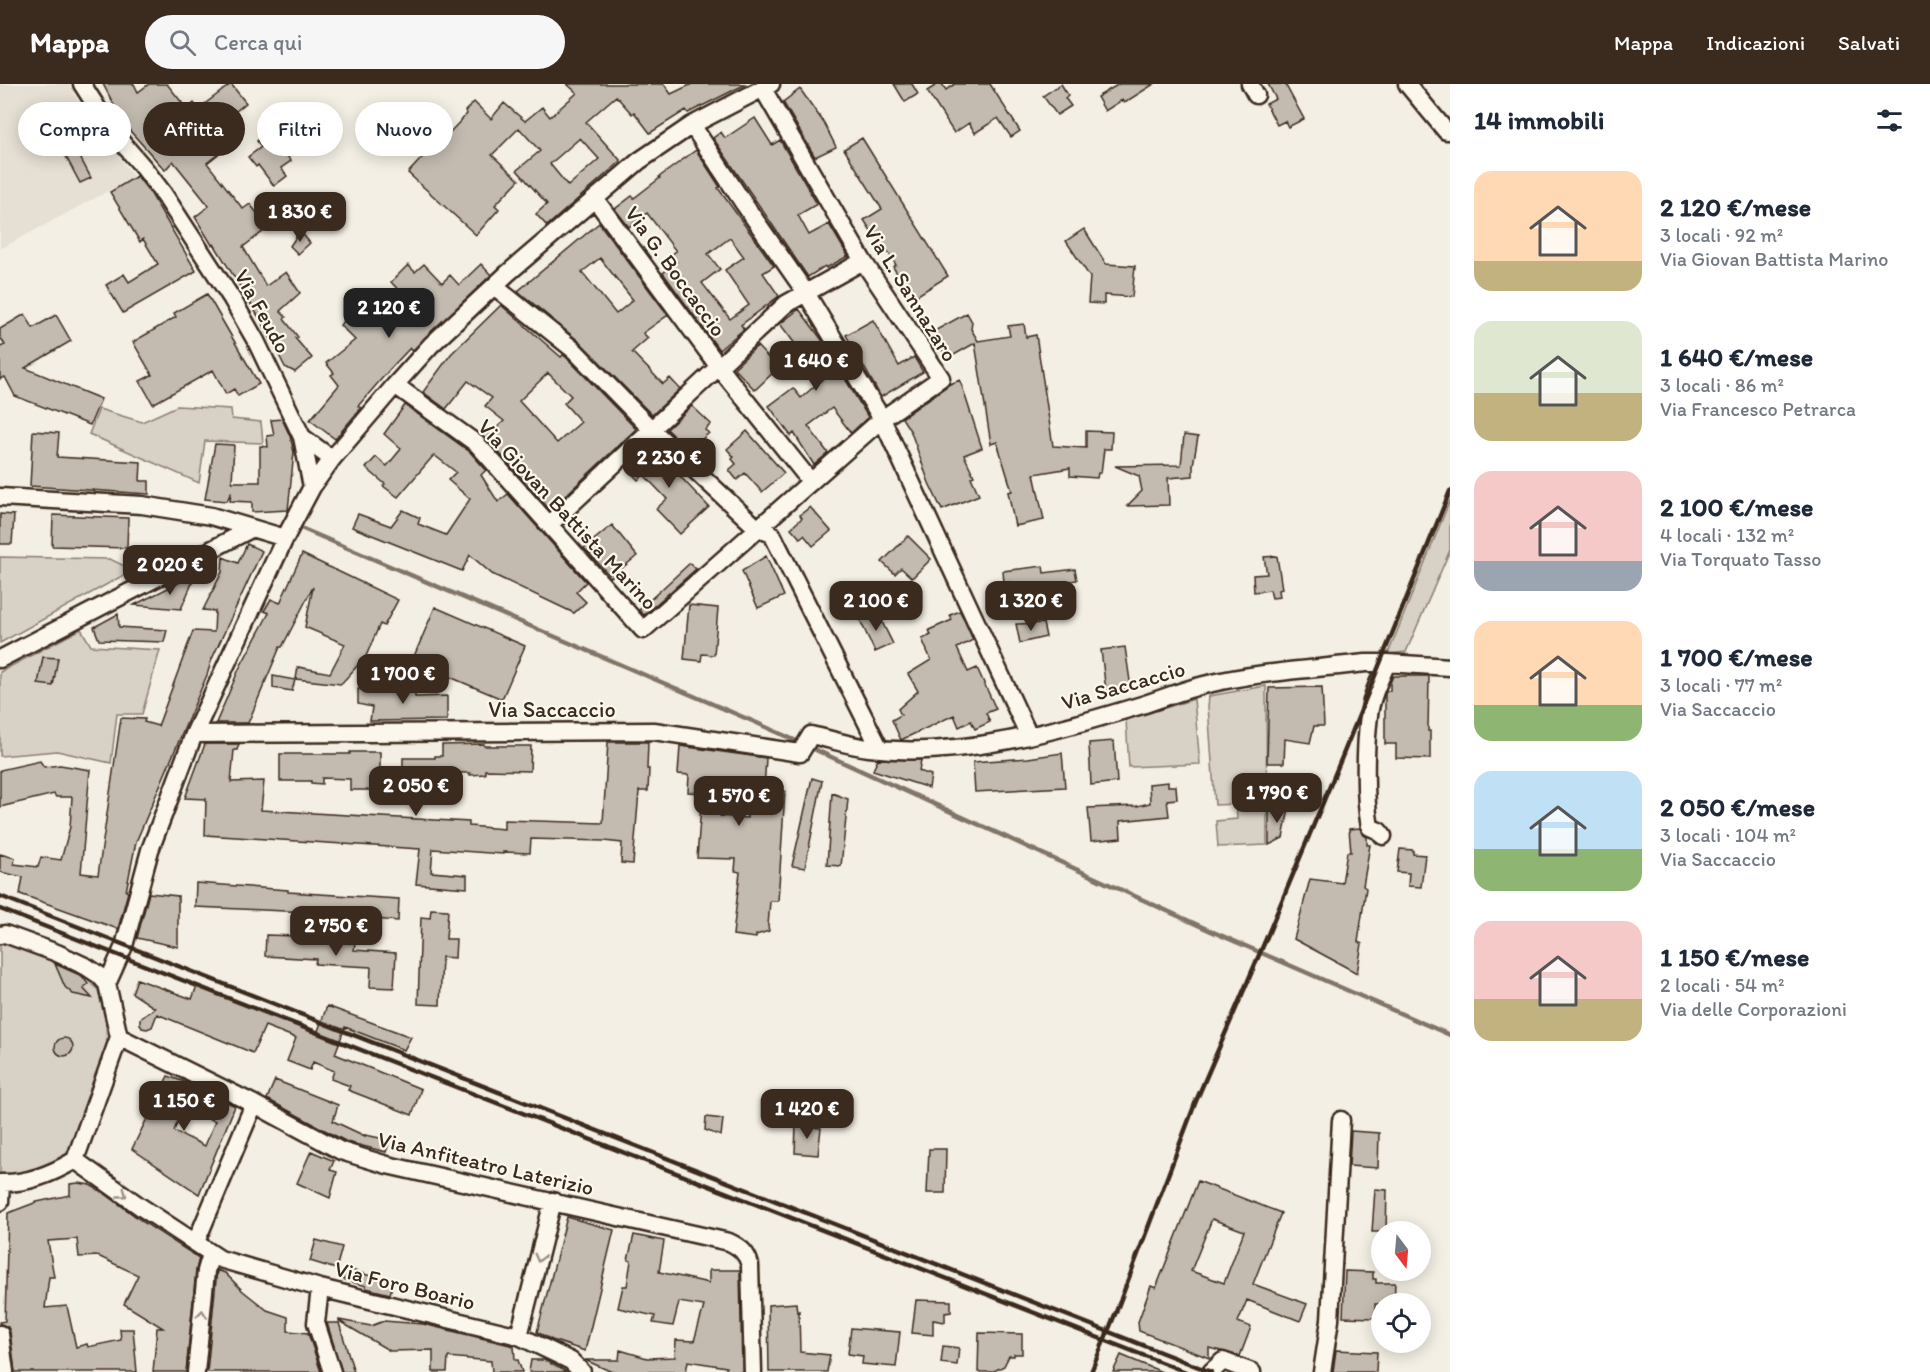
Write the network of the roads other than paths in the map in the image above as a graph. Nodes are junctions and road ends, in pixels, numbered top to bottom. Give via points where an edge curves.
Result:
1 (82, 84) edge
2 (1407, 84) edge
3 (767, 86) edge
4 (692, 125) junction
5 (1450, 131) edge
6 (595, 199) junction
7 (863, 261) junction
8 (494, 286) junction
9 (806, 293) junction
10 (719, 368) junction
11 (395, 385) junction
12 (882, 419) junction
13 (651, 429) junction
14 (302, 437) junction
15 (332, 459) junction
16 (811, 482) junction
17 (312, 487) junction
18 (0, 497) edge
19 (549, 525) junction
20 (757, 528) junction
21 (251, 529) junction
22 (285, 538) junction
23 (0, 659) edge
24 (1387, 663) junction
25 (1450, 667) edge
26 (194, 734) junction
27 (1029, 736) junction
28 (880, 749) junction
29 (1383, 836) dead end
30 (0, 935) edge
31 (107, 984) junction
32 (119, 1037) junction
33 (254, 1104) junction
34 (1341, 1120) dead end
35 (75, 1160) junction
36 (1, 1183) edge
37 (553, 1201) junction
38 (0, 1202) edge
39 (196, 1242) junction
40 (211, 1254) junction
41 (320, 1288) junction
42 (0, 1334) edge
43 (519, 1336) junction
44 (5, 1372) edge
45 (196, 1372) edge
46 (332, 1372) edge
47 (582, 1372) edge
48 (753, 1372) edge
49 (1210, 1372) edge
50 (1252, 1372) edge
51 (1322, 1372) edge

1 - 14 street, Via Feudo via 112,131 163,193 232,299
2 - 5 street
3 - 4 street
3 - 7 street, Via L. Sannazaro
4 - 6 street via 639,161
4 - 9 street
6 - 8 street
6 - 10 street, Via G. Boccaccio
7 - 9 street
7 - 12 street, Via L. Sannazaro via 941,378
8 - 11 street
8 - 13 street via 574,350
9 - 10 street via 786,304
9 - 12 street
10 - 13 street
10 - 16 street, Via G. Boccaccio
11 - 15 street
11 - 19 street, Via Giovan Battista Marino via 477,444
12 - 16 street, Via L. Sannazaro
12 - 27 street
13 - 19 street
13 - 20 street
14 - 15 street
14 - 17 street, Via Feudo
15 - 17 street
16 - 20 street, Via L. Sannazaro
17 - 22 street
18 - 21 street via 142,505 211,516
19 - 20 street, Via Giovan Battista Marino via 643,630
20 - 28 street via 772,534
21 - 22 street
21 - 23 street
22 - 26 street
24 - 25 street, Via Saccaccio
24 - 27 street, Via Saccaccio via 1233,679
24 - 29 street via 1369,714 1366,773 1370,827
26 - 28 street, Via Saccaccio via 654,731 800,753 811,735
26 - 31 street via 150,850 124,946
27 - 28 street, Via Saccaccio via 951,749
30 - 31 street via 57,953 87,967
31 - 32 street
32 - 33 street, Via Anfiteatro Laterizio
32 - 35 street
33 - 37 street, Via Anfiteatro Laterizio via 341,1151 387,1165
33 - 39 street
34 - 51 street via 1330,1320
35 - 36 street via 29,1181
35 -> 39 street, Via Foro Boario
36 - 38 street
37 -> 43 street
37 - 48 street, Via Anfiteatro Laterizio via 739,1246 750,1265
39 - 40 street, Via Foro Boario
40 - 41 street, Via Foro Boario
45 -> 40 street
41 - 43 street, Via Foro Boario
41 - 46 street via 316,1323
42 - 44 street
43 - 47 street, Via Foro Boario via 571,1360
49 - 50 street via 1223,1361

